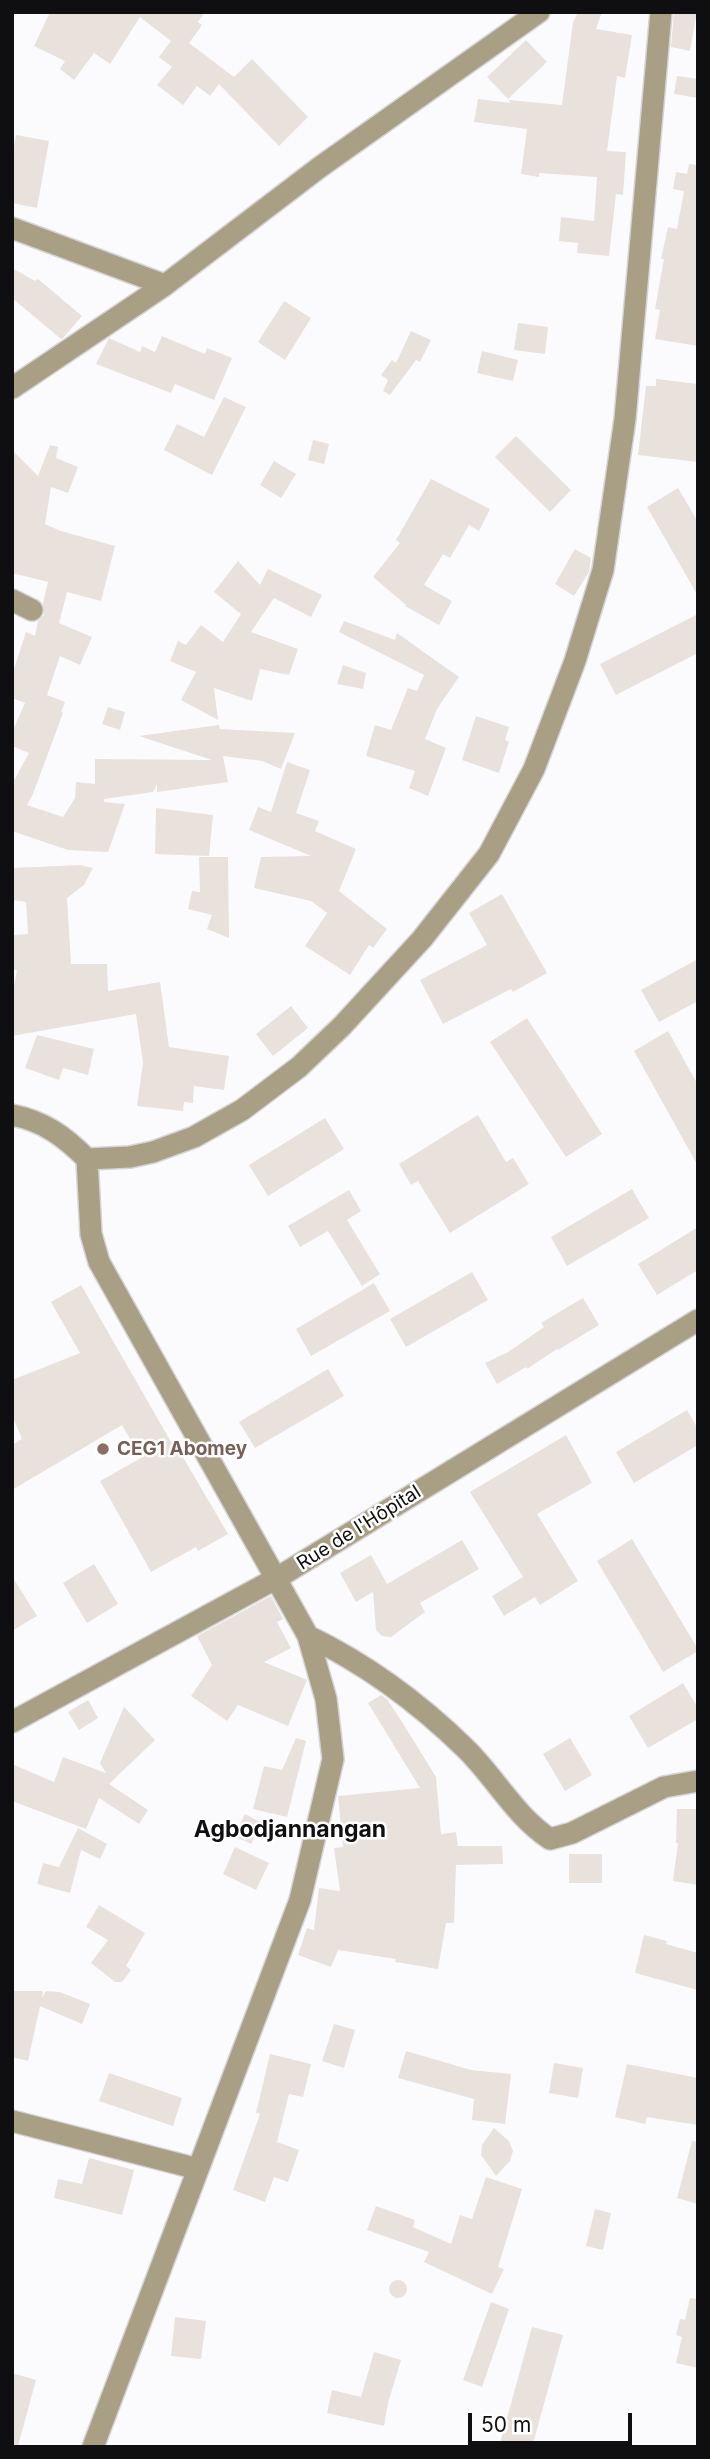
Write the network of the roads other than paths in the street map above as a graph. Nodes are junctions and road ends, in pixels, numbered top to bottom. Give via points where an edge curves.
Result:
1 (539, 12) edge
2 (661, 12) edge
3 (12, 228) edge
4 (165, 285) junction
5 (12, 388) edge
6 (12, 600) edge
7 (32, 610) dead end
8 (12, 1115) edge
9 (87, 1159) junction
10 (698, 1320) edge
11 (277, 1578) junction
12 (308, 1636) junction
13 (12, 1722) edge
14 (698, 1781) edge
15 (12, 2121) edge
16 (198, 2169) junction
17 (93, 2447) edge

1 - 4 street via 301,181
2 - 9 street via 625,419 603,569 575,661 534,769 489,854 422,939 299,1067 242,1110 194,1137 142,1154
3 - 4 street
4 - 5 street
6 - 7 street
8 - 9 street via 47,1126
9 - 11 street via 91,1234 99,1262
10 - 11 street, Rue de l'Hôpital
11 - 12 street
11 - 13 street, Rue de l'Hôpital
12 - 14 street via 383,1678 466,1749 533,1828 550,1839 572,1833 664,1787
12 - 16 street via 326,1699 333,1759 300,1900
15 - 16 street
16 - 17 street

